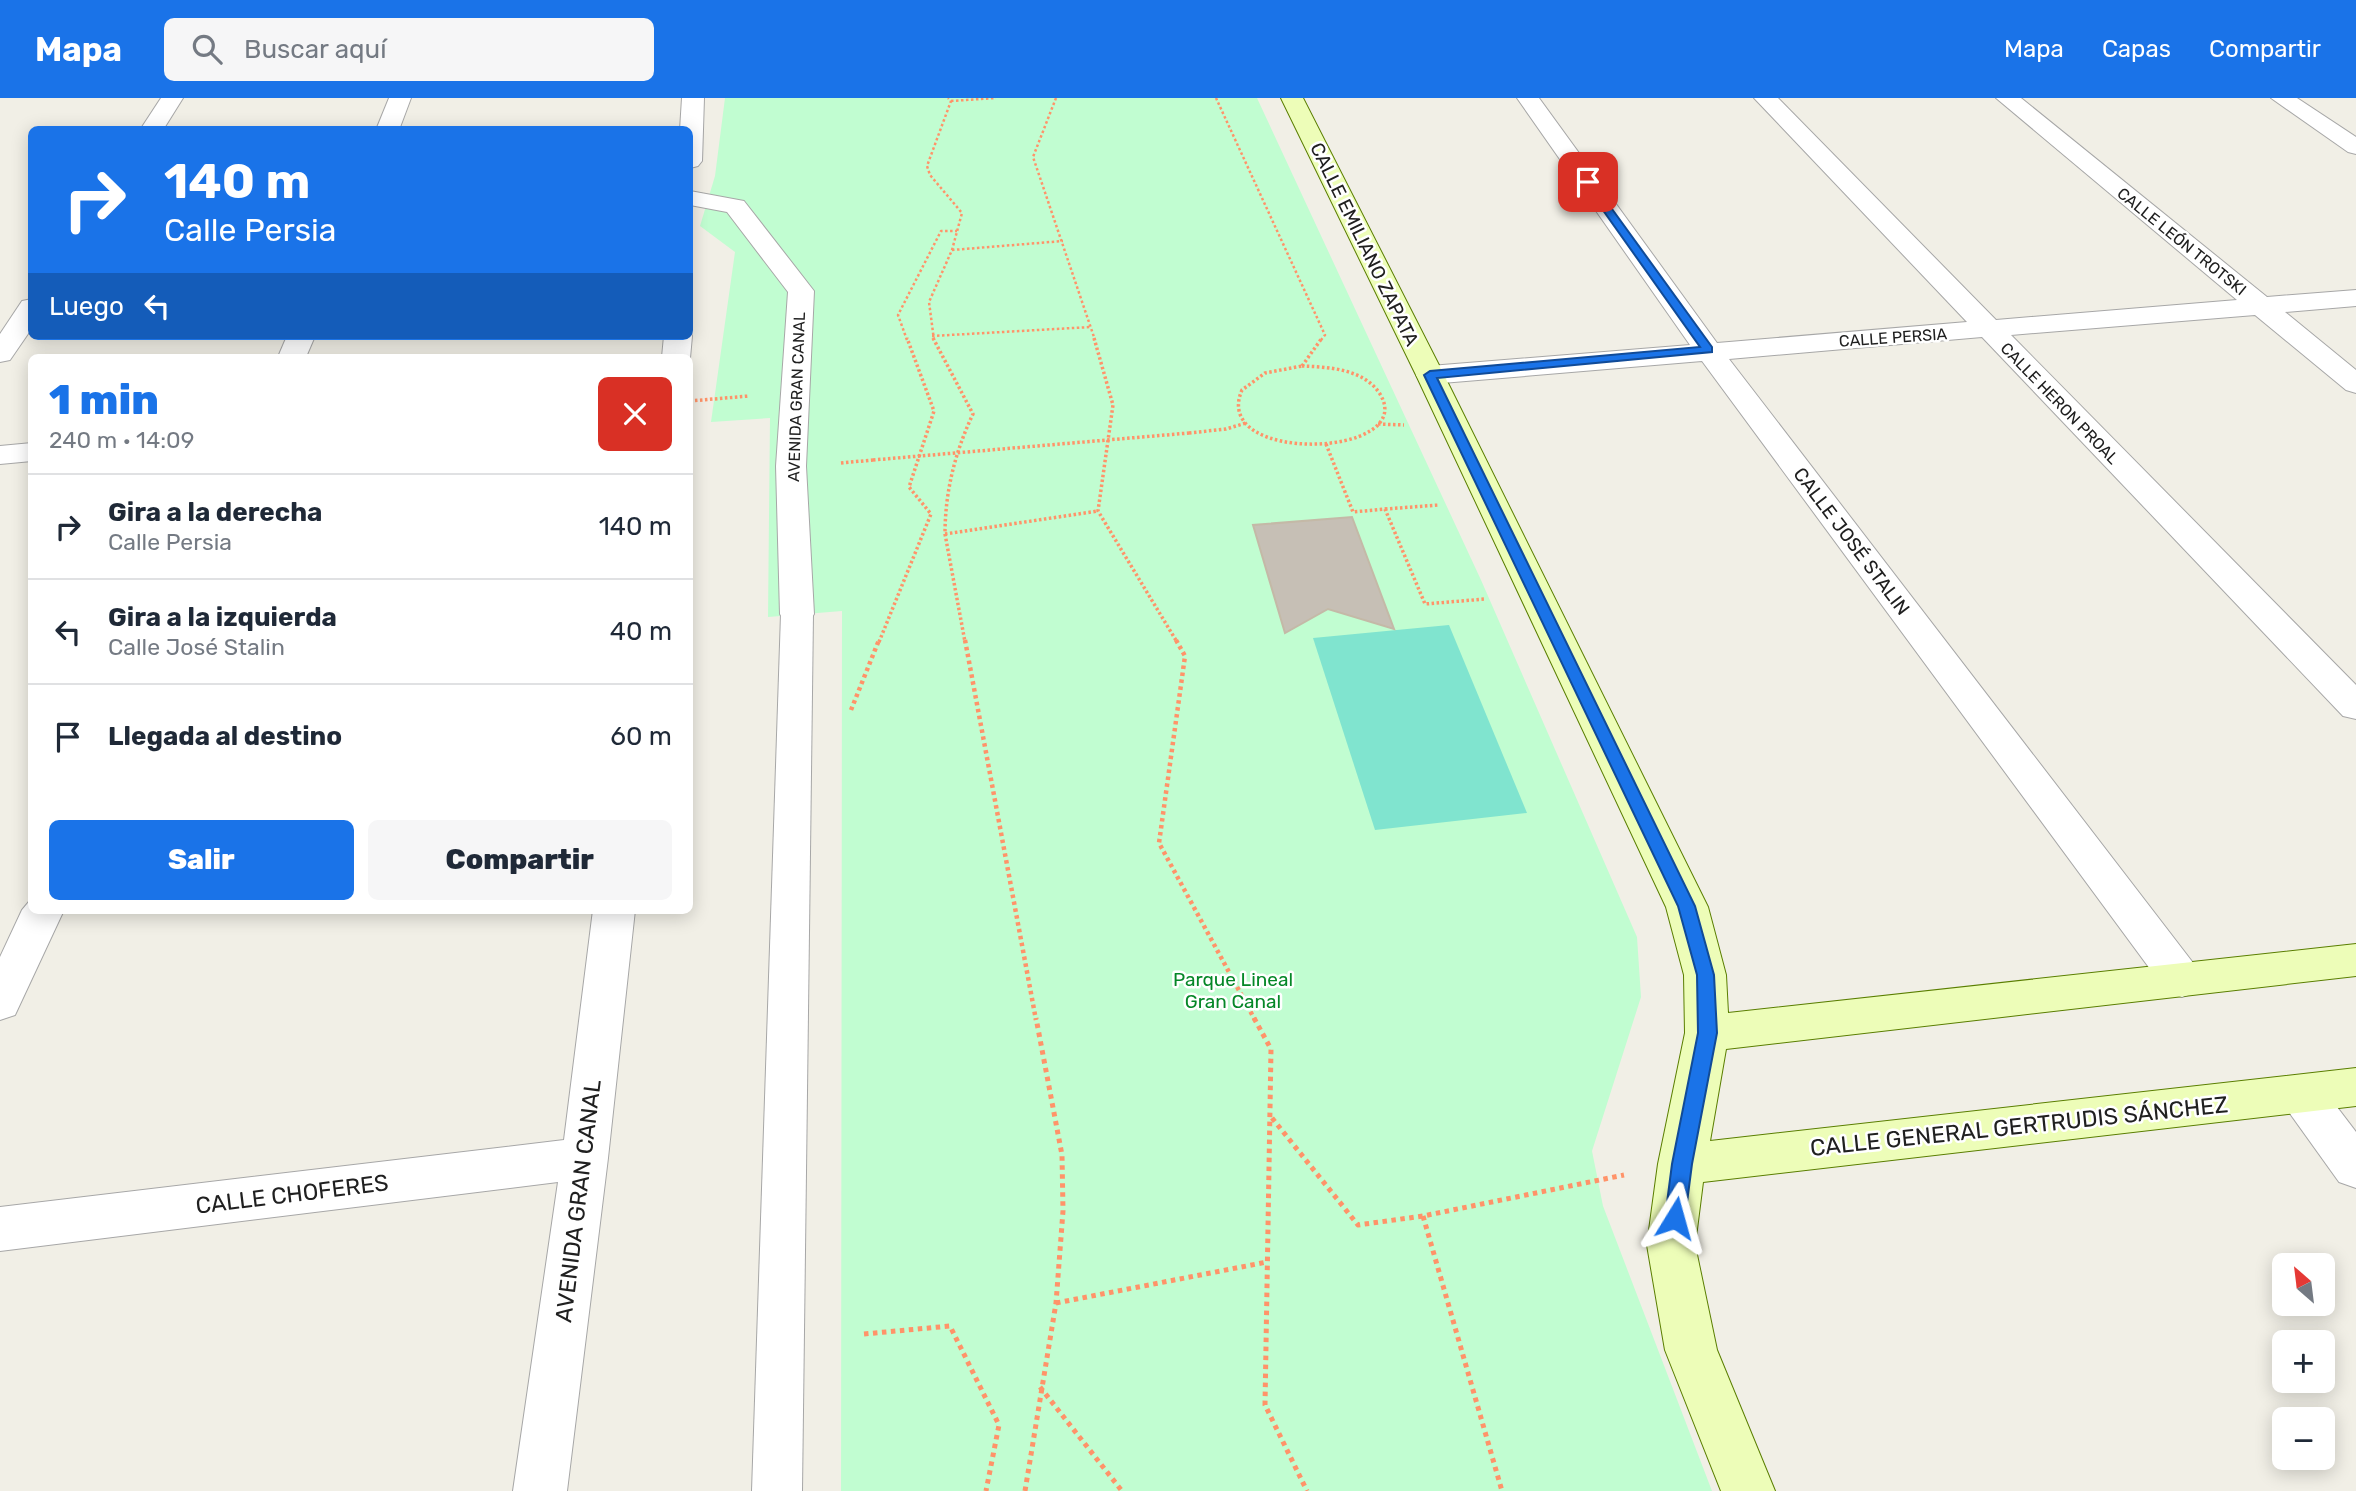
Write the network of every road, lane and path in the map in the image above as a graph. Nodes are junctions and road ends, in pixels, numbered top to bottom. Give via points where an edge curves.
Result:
1 (172, 98) edge
2 (400, 98) edge
3 (694, 98) edge
4 (996, 98) edge
5 (1056, 98) edge
6 (1216, 98) edge
7 (1292, 98) edge
8 (1528, 98) edge
9 (1765, 98) edge
10 (2007, 98) edge
11 (2282, 98) edge
12 (949, 99) edge
13 (154, 126) edge
14 (389, 126) edge
15 (692, 126) edge
16 (2356, 147) edge
17 (693, 199) edge
18 (957, 231) junction
19 (1063, 241) junction
20 (952, 250) junction
21 (2356, 298) edge
22 (2262, 306) junction
23 (28, 313) edge
24 (1091, 327) junction
25 (1990, 330) junction
26 (932, 336) junction
27 (1708, 349) junction
28 (0, 354) edge
29 (1302, 366) junction
30 (1430, 375) junction
31 (2356, 384) edge
32 (795, 393) junction
33 (693, 401) edge
34 (1246, 423) junction
35 (1326, 444) junction
36 (28, 452) edge
37 (0, 455) edge
38 (873, 460) dead end
39 (1098, 511) junction
40 (945, 534) junction
41 (1425, 604) dead end
42 (797, 614) joint
43 (2356, 707) edge
44 (851, 710) dead end
45 (41, 914) edge
46 (614, 914) edge
47 (2356, 960) edge
48 (2182, 980) junction
49 (0, 1003) edge
50 (1707, 1033) junction
51 (2356, 1087) edge
52 (2302, 1095) junction
53 (1271, 1117) junction
54 (585, 1158) junction
55 (1682, 1164) junction
56 (2356, 1168) edge
57 (1423, 1216) junction
58 (0, 1229) edge
59 (1267, 1262) junction
60 (1056, 1303) junction
61 (864, 1334) dead end
62 (1040, 1387) junction
63 (540, 1491) edge
64 (777, 1491) edge
65 (986, 1491) edge
66 (1025, 1491) edge
67 (1122, 1491) edge
68 (1307, 1491) edge
69 (1502, 1491) edge
70 (1748, 1491) edge

1 - 13 street
2 - 14 street
3 - 15 street
4 - 12 path
5 - 19 path via 1033,157
6 - 29 path via 1325,335
7 - 30 street, CALLE EMILIANO ZAPATA
8 - 27 street, CALLE JOSÉ STALIN
9 - 25 street, CALLE HERON PROAL
10 - 22 street, CALLE LEÓN TROTSKI
11 - 16 street
12 - 18 path via 927,166 962,213
17 - 32 street, AVENIDA GRAN CANAL via 735,206 801,291
18 - 20 path
18 - 44 path via 941,231 898,315 934,411 909,487 931,514
19 - 20 path
19 - 24 path
20 - 26 path via 929,302
21 - 22 street, CALLE PERSIA
22 - 25 street, CALLE PERSIA
22 - 31 street, CALLE LEÓN TROTSKI
23 - 28 street
24 - 26 path
24 - 39 path via 1113,405
25 - 27 street, CALLE PERSIA
25 - 43 street, CALLE HERON PROAL
26 - 40 path via 973,414 954,462 944,510
27 - 30 street, CALLE PERSIA
27 - 48 street, CALLE JOSÉ STALIN
29 - 34 path via 1279,369 1246,385 1238,397
29 - 35 path via 1347,372 1378,390 1384,401 1385,413 1378,425 1351,440
30 - 50 street, CALLE EMILIANO ZAPATA via 1687,906 1705,975
32 - 33 path
32 - 42 street, AVENIDA GRAN CANAL via 791,466
34 - 35 path via 1283,441
34 - 38 path, bridge via 1226,429
35 - 41 path via 1353,512 1385,509
36 - 37 street
39 - 40 path
39 - 53 path via 1185,656 1159,844 1271,1049
40 - 60 path via 1062,1154
42 - 64 lane
45 - 49 street
46 - 54 street, AVENIDA GRAN CANAL
47 - 48 street
48 - 50 street
50 - 55 street, CALLE EMILIANO ZAPATA
51 - 52 street, CALLE GENERAL GERTRUDIS SÁNCHEZ
52 - 55 street, CALLE GENERAL GERTRUDIS SÁNCHEZ
52 - 56 street
53 - 57 path via 1358,1224
53 - 59 path
54 - 58 street, CALLE CHOFERES
54 - 63 street, AVENIDA GRAN CANAL
55 - 57 path
55 - 70 street, CALLE EMILIANO ZAPATA via 1671,1245 1691,1350
57 - 69 path
59 - 60 path
59 - 68 path via 1265,1405
60 - 62 path
61 - 65 path via 950,1326 999,1425
62 - 66 path
62 - 67 path

